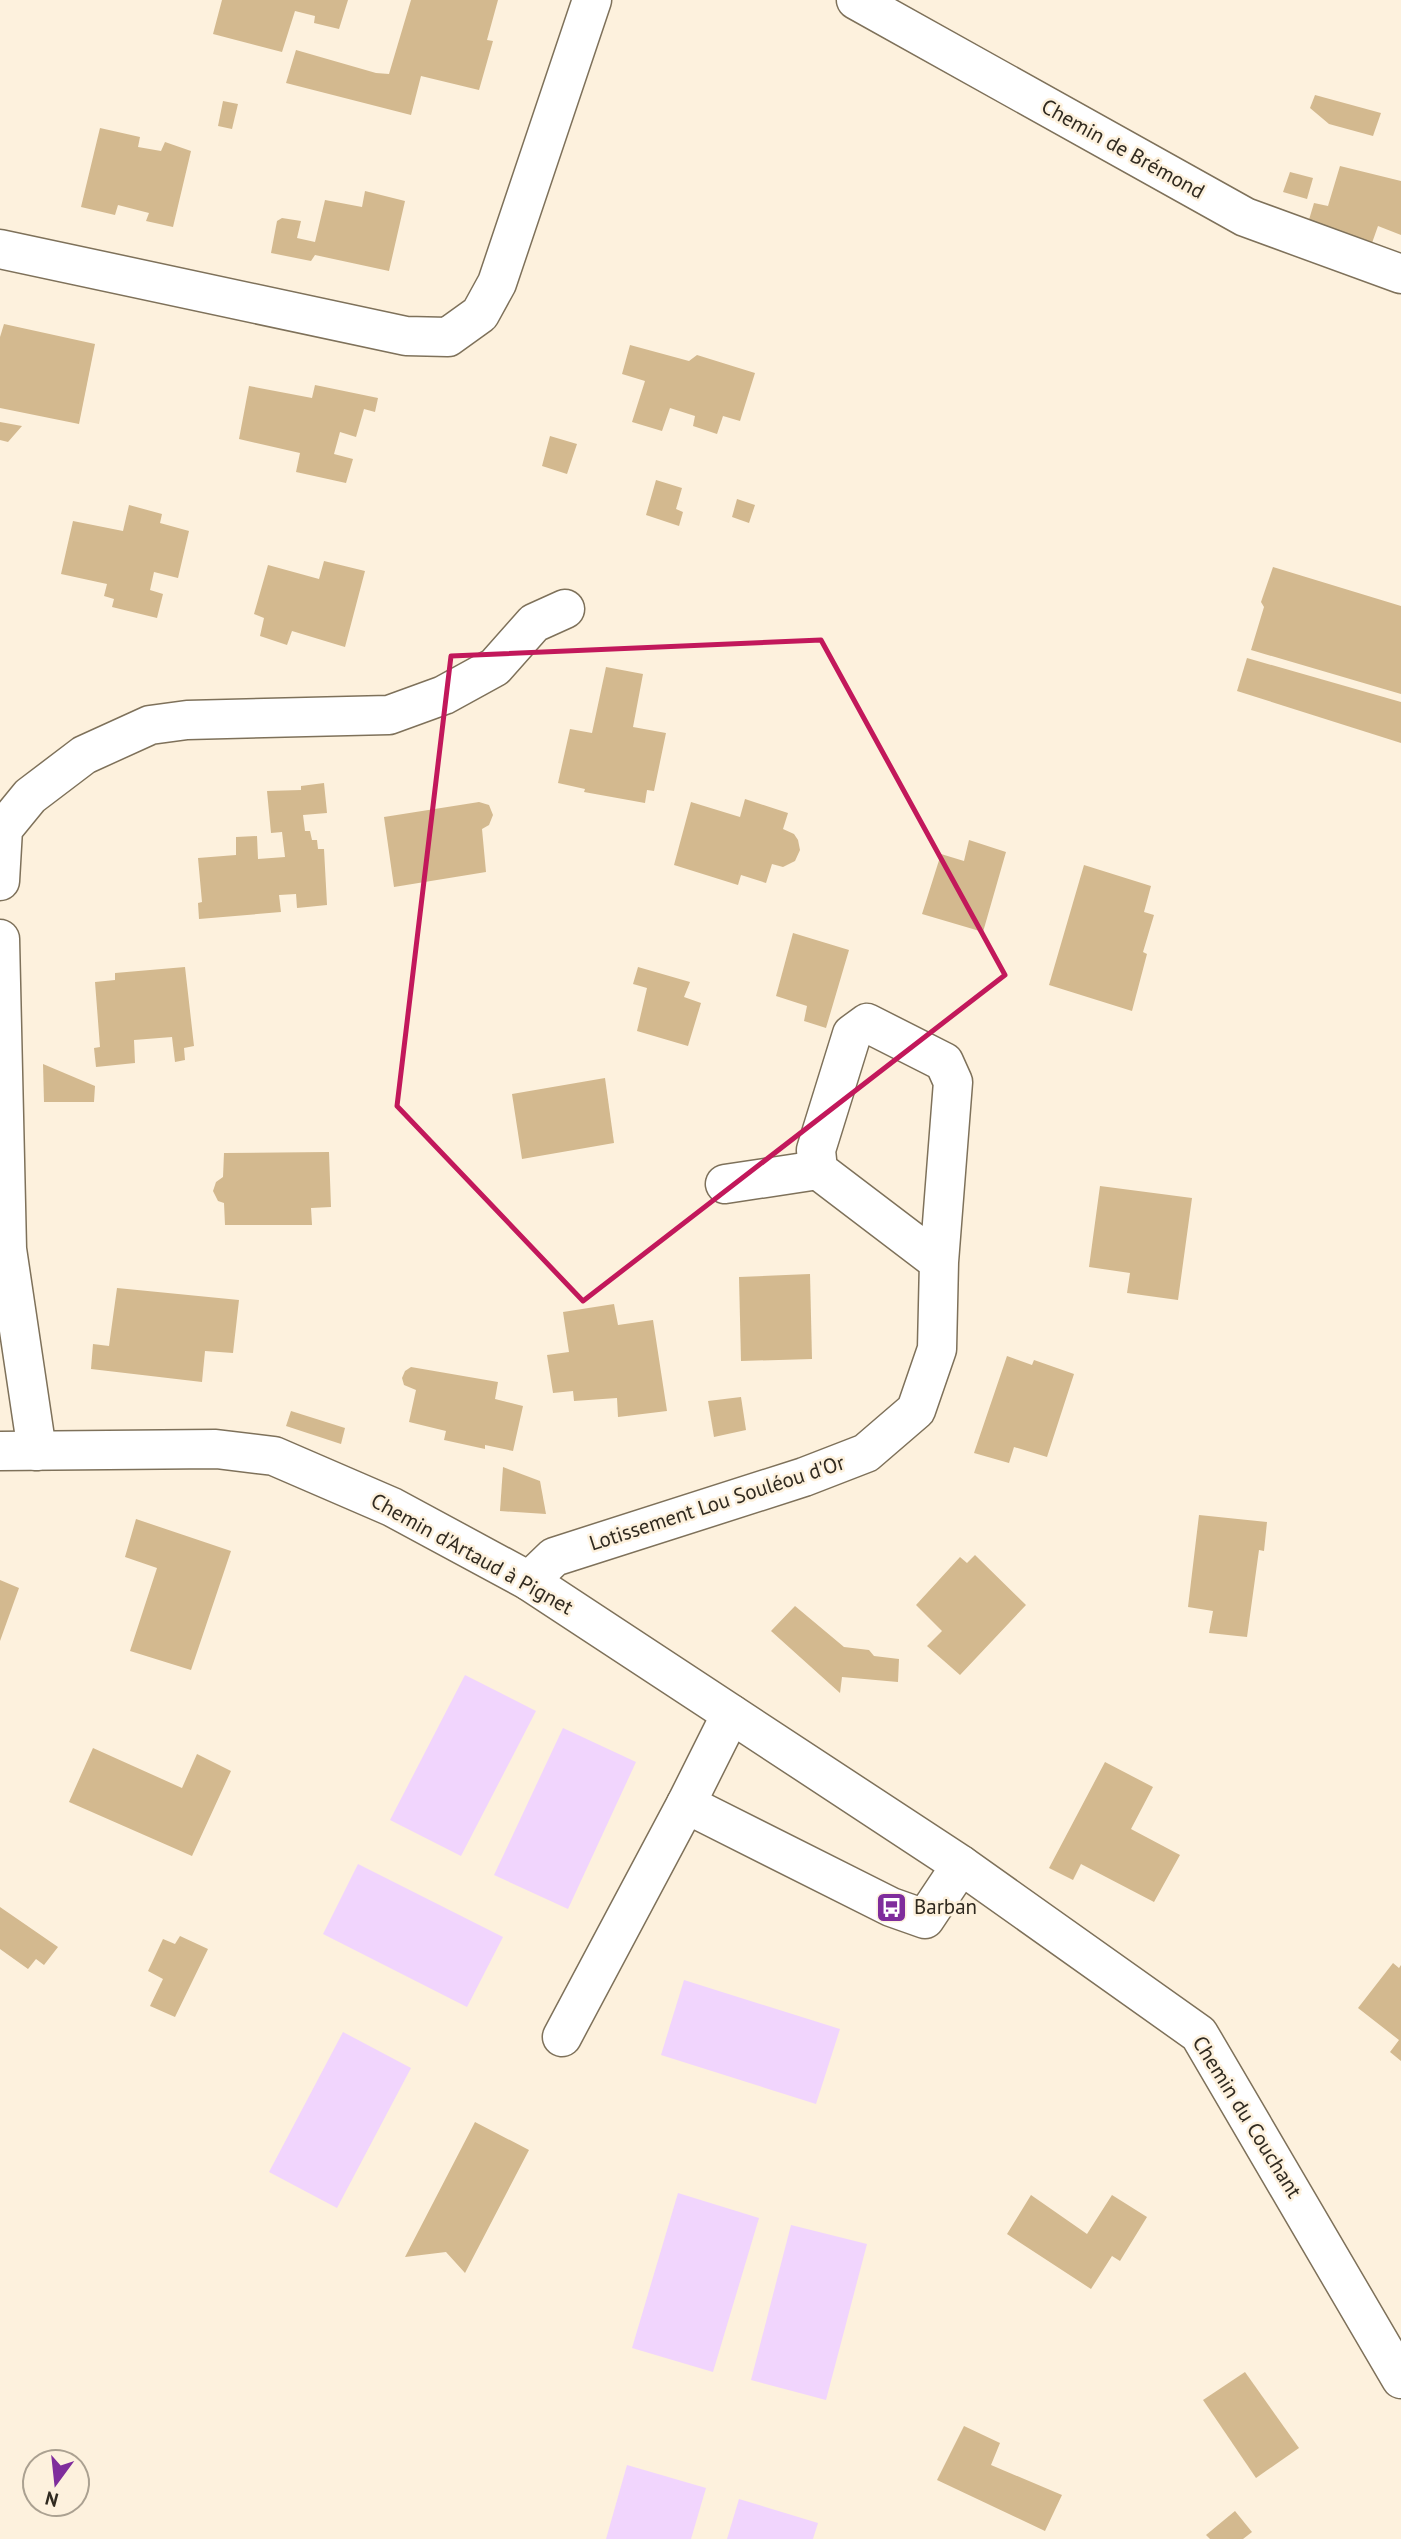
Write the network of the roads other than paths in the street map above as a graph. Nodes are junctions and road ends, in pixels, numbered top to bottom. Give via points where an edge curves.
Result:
1 (593, 0) edge
2 (856, 0) edge
3 (0, 249) edge
4 (1401, 274) edge
5 (565, 609) dead end
6 (0, 881) edge
7 (0, 939) edge
8 (818, 1170) junction
9 (726, 1184) dead end
10 (939, 1262) junction
11 (0, 1451) edge
12 (37, 1451) junction
13 (529, 1581) junction
14 (732, 1714) junction
15 (686, 1804) junction
16 (961, 1865) junction
17 (562, 2036) dead end
18 (1401, 2379) edge

1 - 3 street via 497,283 480,314 448,337 406,336
2 - 4 street, Chemin de Brémond via 1245,217
5 - 6 street via 534,623 495,667 444,695 389,715 187,720 150,725 84,755 30,796 3,829
7 - 12 street via 7,1248
8 - 9 street
8 - 10 street
8 - 10 street, Lotissement Lou Souléou d'Or via 816,1150 852,1034 867,1023 944,1062 953,1082
10 - 13 street, Lotissement Lou Souléou d'Or via 937,1349 916,1410 866,1452 804,1477 554,1557
11 - 12 street, Chemin d'Artaud à Pignet
12 - 13 street, Chemin d'Artaud à Pignet via 216,1449 274,1456 392,1507
13 - 14 street, Chemin d'Artaud à Pignet
14 - 15 street
14 - 16 street, Chemin d'Artaud à Pignet
15 - 16 street via 891,1907 925,1919
15 - 17 street
16 - 18 street, Chemin du Couchant via 1199,2034

